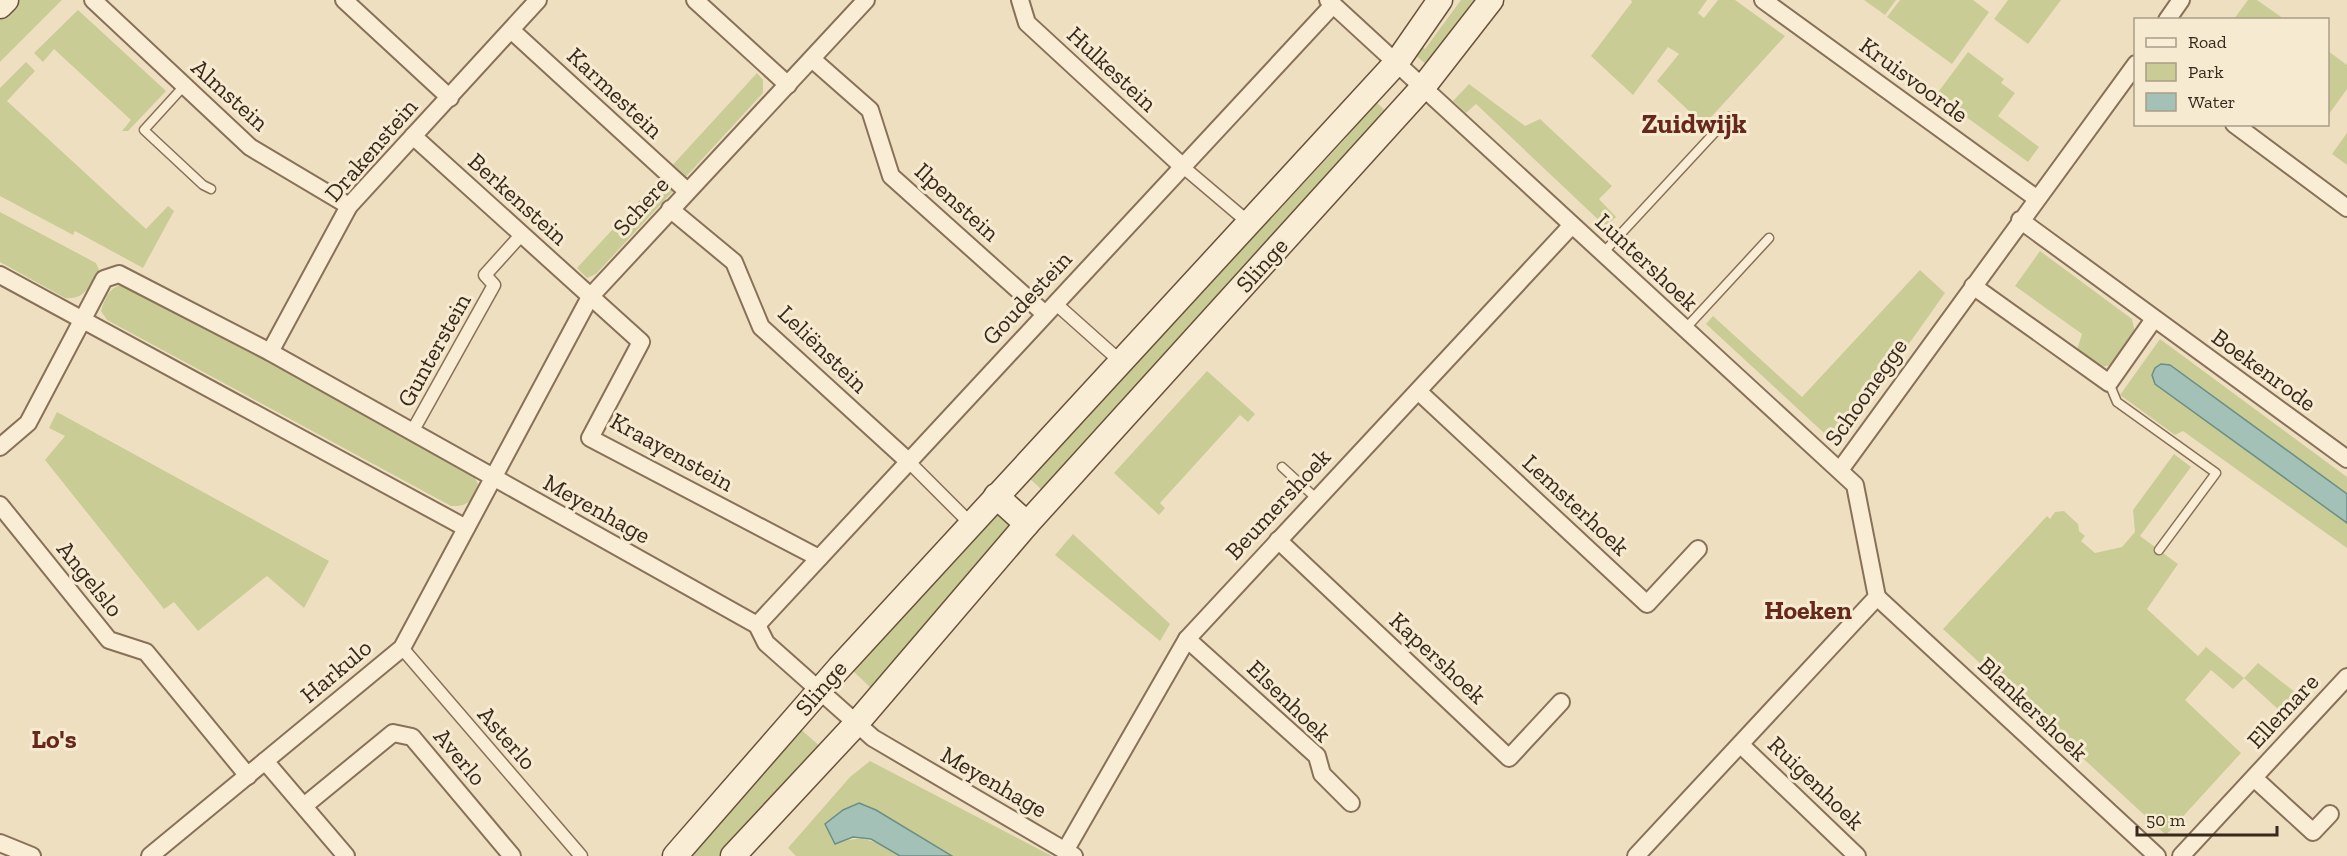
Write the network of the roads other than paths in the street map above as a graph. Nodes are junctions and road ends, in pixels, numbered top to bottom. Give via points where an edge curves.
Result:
1 (6, 0) edge
2 (93, 0) edge
3 (344, 0) edge
4 (538, 0) edge
5 (695, 0) edge
6 (866, 0) edge
7 (1020, 0) edge
8 (1440, 0) edge
9 (1491, 0) edge
10 (1763, 0) edge
11 (2181, 0) edge
12 (1331, 3) edge
13 (0, 6) edge
14 (2168, 18) edge
15 (511, 30) junction
16 (812, 59) junction
17 (1397, 62) junction
18 (2134, 67) edge
19 (788, 85) junction
20 (184, 86) junction
21 (1424, 86) junction
22 (450, 98) junction
23 (1729, 117) dead end
24 (2237, 126) edge
25 (413, 136) junction
26 (1182, 166) junction
27 (211, 189) dead end
28 (687, 191) junction
29 (2036, 198) junction
30 (349, 206) junction
31 (2347, 208) edge
32 (670, 209) junction
33 (2020, 220) junction
34 (1248, 222) junction
35 (1572, 225) junction
36 (522, 234) junction
37 (1769, 238) dead end
38 (1603, 253) junction
39 (0, 275) edge
40 (1973, 286) junction
41 (590, 297) junction
42 (1050, 309) junction
43 (83, 318) junction
44 (2154, 319) junction
45 (1685, 329) junction
46 (270, 352) junction
47 (1120, 361) junction
48 (2109, 383) junction
49 (1418, 391) junction
50 (412, 432) junction
51 (0, 447) edge
52 (2347, 459) edge
53 (908, 462) junction
54 (1282, 466) dead end
55 (1840, 470) junction
56 (493, 476) junction
57 (996, 496) junction
58 (1317, 499) junction
59 (0, 505) edge
60 (971, 524) junction
61 (1027, 524) junction
62 (466, 528) junction
63 (1278, 540) junction
64 (1698, 549) dead end
65 (2159, 550) dead end
66 (819, 558) junction
67 (1877, 597) junction
68 (757, 625) junction
69 (1187, 639) junction
70 (402, 648) junction
71 (2347, 677) edge
72 (820, 690) junction
73 (1561, 702) dead end
74 (856, 724) junction
75 (1741, 745) junction
76 (265, 761) junction
77 (248, 776) junction
78 (2254, 778) junction
79 (1351, 803) dead end
80 (304, 806) junction
81 (2330, 814) dead end
82 (0, 843) edge
83 (1070, 854) edge
84 (32, 856) edge
85 (151, 856) edge
86 (346, 856) edge
87 (512, 856) edge
88 (581, 856) edge
89 (675, 856) edge
90 (733, 856) edge
91 (1636, 856) edge
92 (1857, 856) edge
93 (2157, 856) edge
94 (2181, 856) edge

1 - 13 main road
2 - 20 street, Almstein
3 - 22 street
4 - 15 street, Drakenstein
5 - 19 street
6 - 16 street, Schere
7 - 26 street, Hulkestein via 1027,23
8 - 17 main road, Slinge
9 - 21 main road, Slinge
10 - 29 street, Kruisvoorde
11 - 14 street
12 - 17 street, Luntershoek
12 - 26 street, Goudestein
15 - 22 street, Drakenstein
15 - 28 street, Karmestein
16 - 19 street, Schere
16 - 42 street, Ilpenstein via 870,110 891,176
17 - 21 street, Luntershoek
17 - 34 main road, Slinge
18 - 29 street, Schoonegge
19 - 28 street, Schere
20 - 27 lane via 144,130
20 - 30 street, Almstein via 250,147
21 - 35 street, Luntershoek
21 - 61 main road, Slinge
22 - 25 street, Drakenstein
23 - 38 lane
24 - 31 street
25 - 30 street, Drakenstein
25 - 36 street, Berkenstein
26 - 34 street, Slinge
26 - 42 street, Goudestein
28 - 32 street, Schere
29 - 33 street, Schoonegge
30 - 46 street, Drakenstein
32 - 41 street, Schere
32 - 53 street, Leliënstein via 734,262 761,327
33 - 40 street, Schoonegge
33 - 44 street, Boekenrode
34 - 47 main road, Slinge
35 - 38 street, Luntershoek
35 - 49 street, Beumershoek
36 - 41 street, Berkenstein
36 - 50 street, Gunterstein via 485,275 494,285
37 - 45 lane
38 - 45 street, Luntershoek
39 - 43 street
40 - 48 street
40 - 55 street, Schoonegge
41 - 56 street, Schere
41 - 66 street, Kraayenstein via 641,342 590,438
42 - 47 street
42 - 53 street, Goudestein
43 - 46 street, Meyenhage via 104,279 119,274
43 - 51 street, Meyenhage via 28,423
43 - 62 street
44 - 48 street
44 - 52 street, Boekenrode
45 - 55 street, Luntershoek
46 - 50 street, Meyenhage
47 - 57 main road, Slinge
48 - 65 lane via 2117,402 2216,474
49 - 58 street, Beumershoek
49 - 64 street, Lemsterhoek via 1647,604
50 - 56 street, Meyenhage
53 - 60 street
53 - 66 street, Goudestein
54 - 58 lane
55 - 67 street, Schoonegge via 1855,484
56 - 62 street, Harkulo
56 - 68 street, Meyenhage
57 - 60 main road, Slinge
57 - 61 main road
58 - 63 street, Beumershoek
59 - 77 street, Angelslo via 109,640 146,652
60 - 72 main road, Slinge
61 - 74 main road, Slinge
62 - 70 street, Harkulo
63 - 69 street, Beumershoek
63 - 73 street, Kapershoek via 1509,758
66 - 68 street, Goudestein
67 - 75 street
67 - 93 street, Blankershoek
68 - 72 street, Meyenhage via 766,643
69 - 79 street, Elsenhoek via 1317,756 1322,774
69 - 83 street, Beumershoek
70 - 76 street, Harkulo
70 - 88 street, Asterlo
71 - 78 street, Ellemare
72 - 74 street, Meyenhage
72 - 89 main road, Slinge
74 - 83 street, Meyenhage via 873,738
74 - 90 main road, Slinge
75 - 91 street
75 - 92 street, Ruigenhoek
76 - 77 street, Harkulo
76 - 80 street
77 - 85 street, Harkulo
78 - 81 street, Ellemare via 2313,832
78 - 94 street, Ellemare
80 - 86 street
80 - 87 street, Averlo via 393,733 412,737
82 - 84 street

